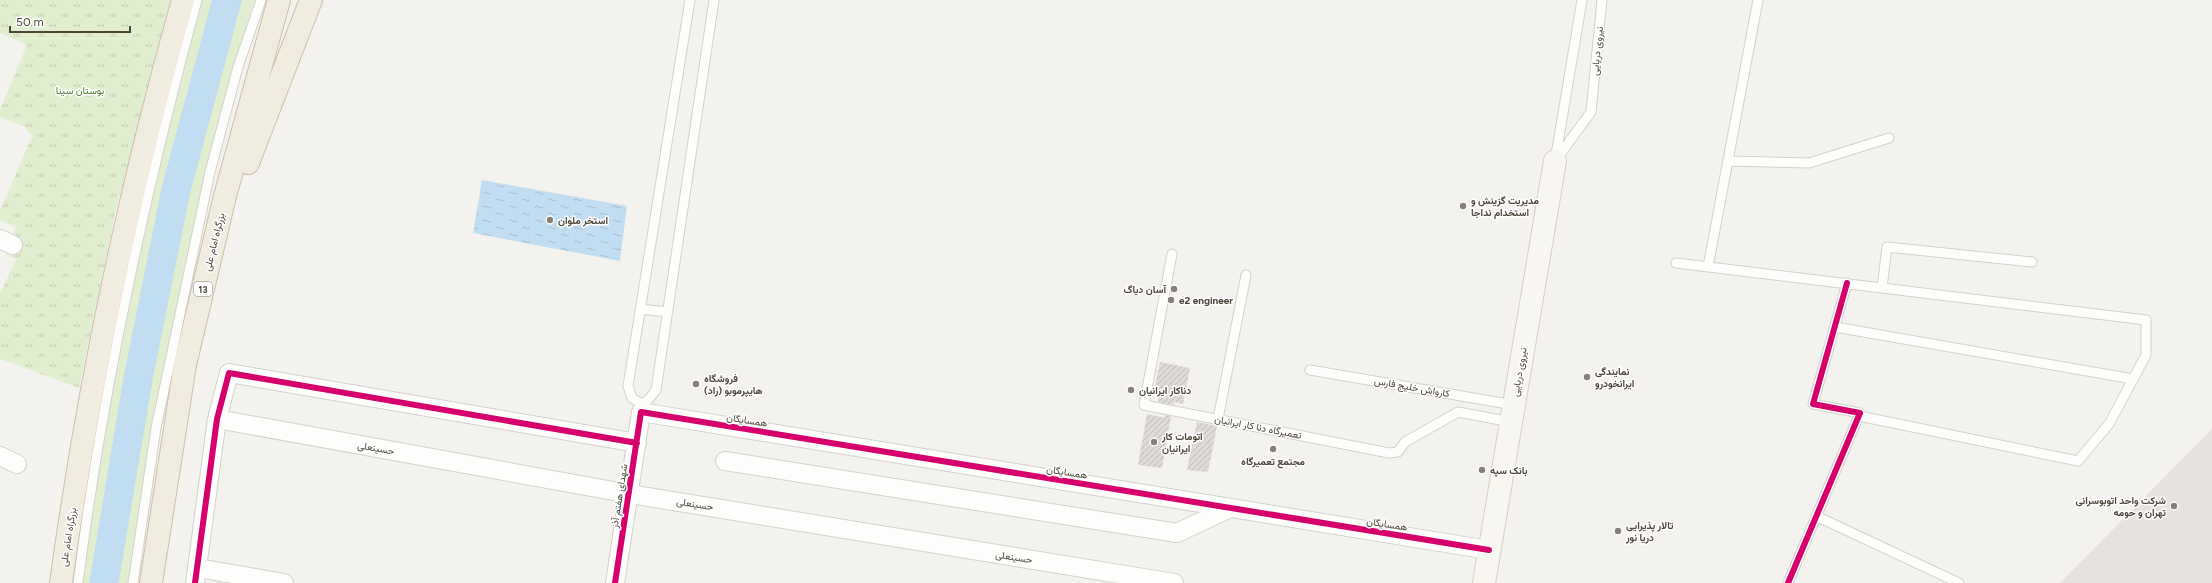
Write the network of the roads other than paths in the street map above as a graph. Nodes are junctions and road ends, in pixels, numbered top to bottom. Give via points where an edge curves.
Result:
1 (184, 0) edge
2 (197, 0) edge
3 (261, 0) edge
4 (279, 0) edge
5 (311, 0) edge
6 (690, 0) edge
7 (714, 0) edge
8 (1582, 0) edge
9 (1602, 0) edge
10 (1758, 0) edge
11 (1889, 138) dead end
12 (1555, 161) junction
13 (1728, 161) junction
14 (1172, 254) dead end
15 (2032, 262) dead end
16 (1676, 263) dead end
17 (1708, 267) junction
18 (1246, 275) dead end
19 (1847, 283) junction
20 (1882, 288) junction
21 (200, 298) junction
22 (640, 309) junction
23 (668, 312) junction
24 (1835, 327) junction
25 (1310, 370) dead end
26 (2133, 379) junction
27 (642, 408) junction
28 (1512, 414) junction
29 (1859, 416) junction
30 (217, 419) junction
31 (1218, 419) junction
32 (637, 443) junction
33 (0, 456) edge
34 (726, 461) dead end
35 (17, 464) dead end
36 (630, 494) junction
37 (1230, 508) junction
38 (1816, 516) junction
39 (1489, 550) junction
40 (196, 575) edge
41 (62, 583) edge
42 (78, 583) edge
43 (133, 583) edge
44 (151, 583) edge
45 (284, 583) edge
46 (615, 583) edge
47 (1174, 583) edge
48 (1484, 583) edge
49 (1788, 583) edge
50 (1959, 583) edge

1 - 41 highway, بزرگراه امام علی via 162,75 130,206 97,360
2 - 42 lane via 153,168 123,306 101,419
3 - 43 lane via 238,68 210,172 156,428
4 - 21 highway, بزرگراه امام علی / 13
5 - 21 highway via 248,161
6 - 22 lane
7 - 23 lane
8 - 12 lane, نیروی دریایی
9 - 12 lane, نیروی دریایی via 1591,112
10 - 13 lane
11 - 13 lane via 1809,163
12 - 28 main road, نیروی دریایی
13 - 17 lane
14 - 31 lane, تعمیرگاه دنا کار ایرانیان via 1144,405
15 - 20 lane via 1888,247
16 - 17 lane
17 - 19 lane
18 - 31 lane
19 - 20 lane
19 - 24 lane
20 - 26 lane via 2146,320 2146,355
21 - 44 highway, بزرگراه امام علی / 13 via 185,365
22 - 23 lane
22 - 27 lane via 628,386 632,398
23 - 27 lane via 656,390
24 - 26 lane
24 - 29 lane via 1814,404 1860,413
25 - 28 lane, کارواش خلیج فارس
26 - 29 lane via 2110,424 2078,461
27 - 32 street, شهدای هفتم آذر
27 - 37 street, همسایگان
28 - 31 lane, تعمیرگاه دنا کار ایرانیان via 1458,412 1405,442 1398,452 1390,453
28 - 39 main road, نیروی دریایی
29 - 38 lane
30 - 32 street via 229,373
30 - 36 street, حسینعلی
30 - 40 street
32 - 36 street, شهدای هفتم آذر
33 - 35 street
34 - 37 street via 1177,533
36 - 46 street, شهدای هفتم آذر
36 - 47 street, حسینعلی
37 - 39 street, همسایگان
38 - 49 lane
38 - 50 lane
39 - 48 main road, نیروی دریایی
40 - 45 street

